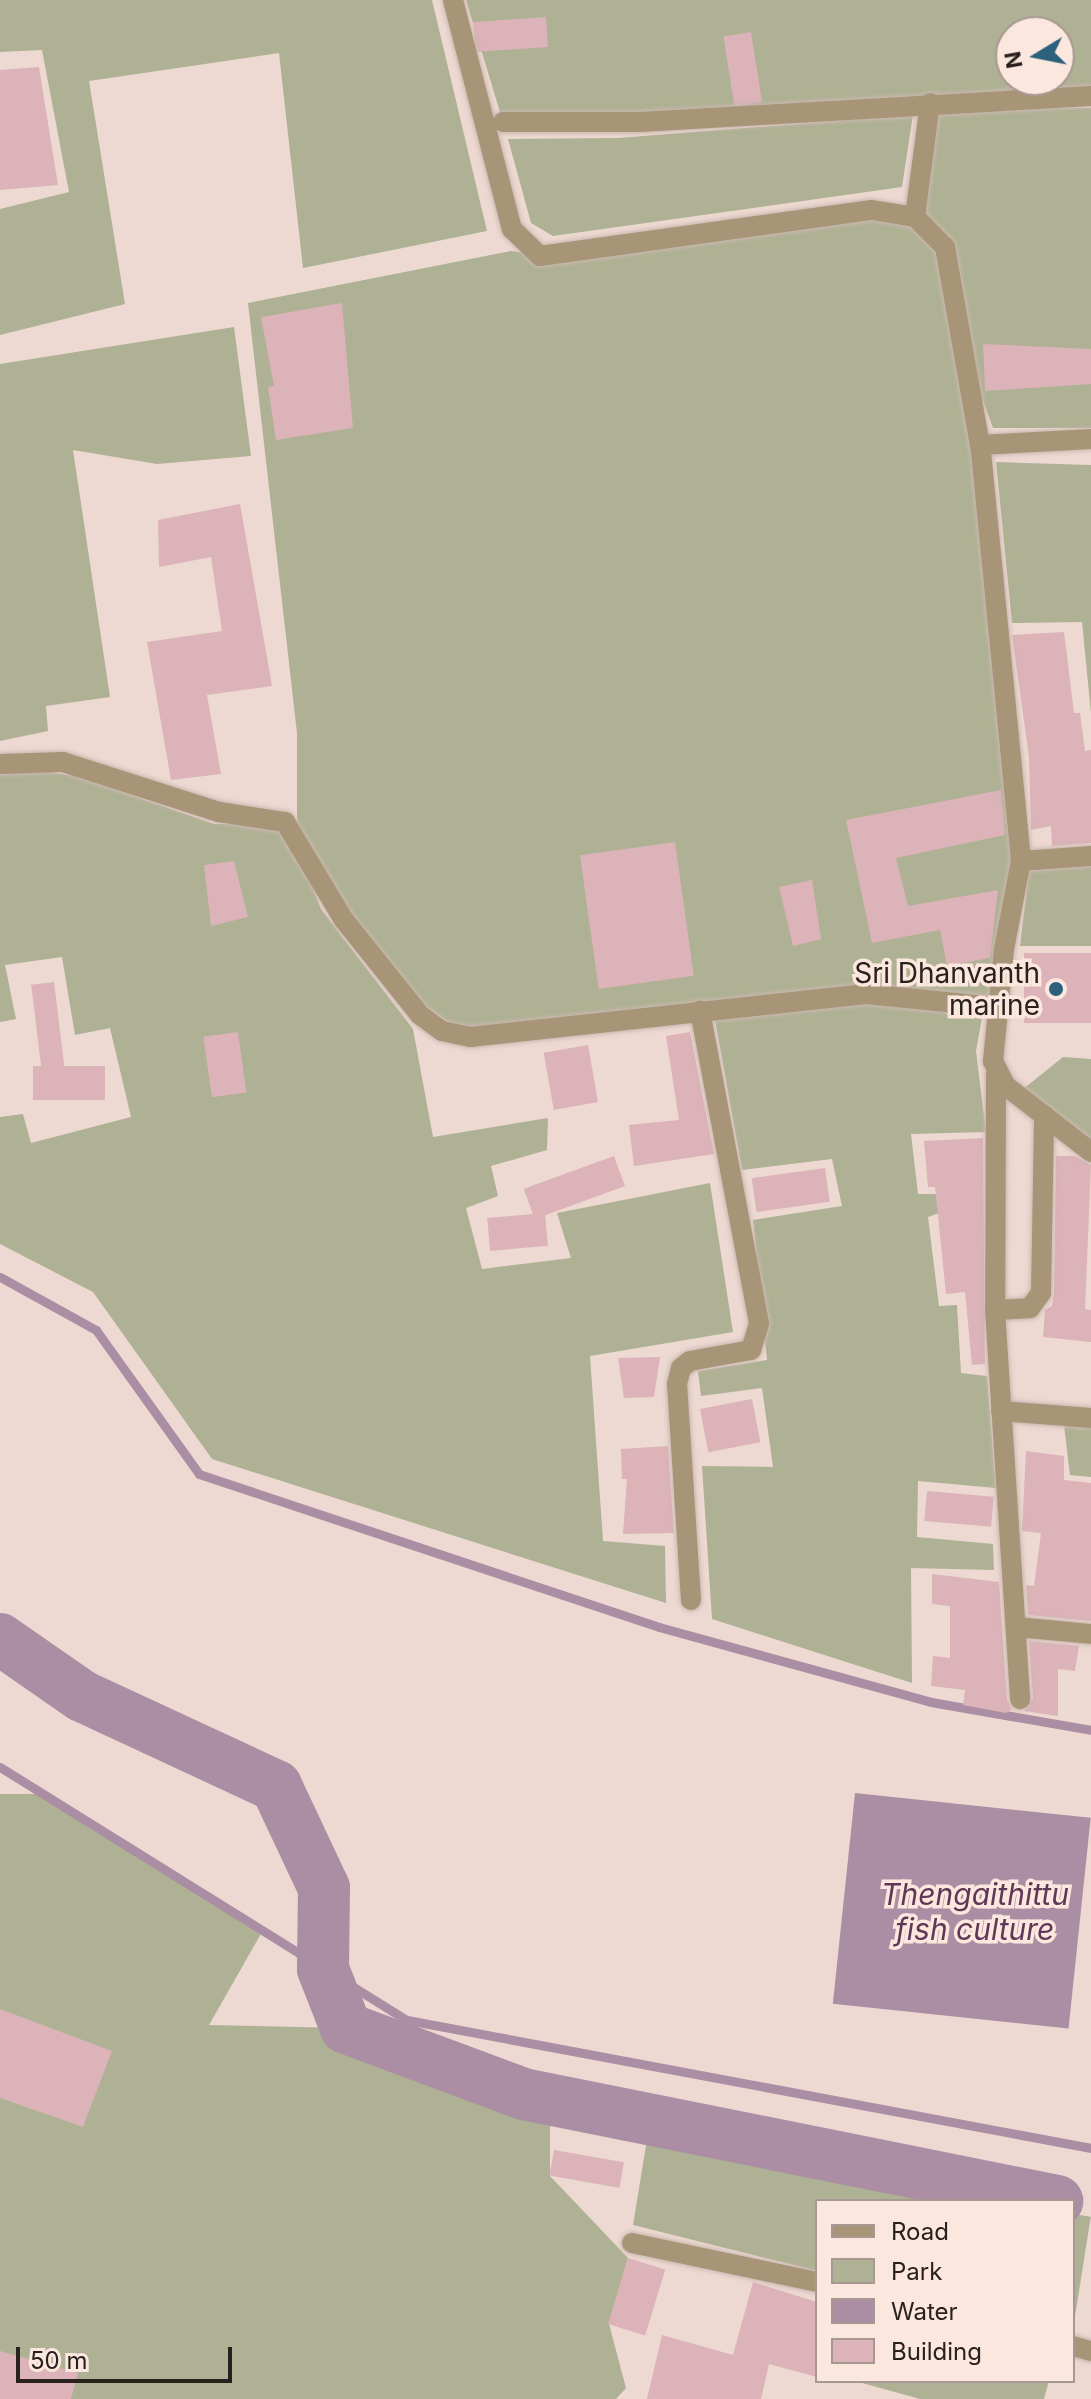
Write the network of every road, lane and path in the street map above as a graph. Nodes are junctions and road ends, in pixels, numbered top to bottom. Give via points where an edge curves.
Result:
1 (453, 0) edge
2 (1091, 96) edge
3 (930, 103) junction
4 (503, 122) dead end
5 (915, 217) junction
6 (1091, 439) edge
7 (980, 445) junction
8 (0, 764) edge
9 (1091, 856) edge
10 (1021, 861) junction
11 (997, 1007) junction
12 (700, 1011) junction
13 (996, 1074) junction
14 (1044, 1115) junction
15 (1091, 1152) edge
16 (995, 1310) junction
17 (1001, 1411) junction
18 (1091, 1418) edge
19 (691, 1600) dead end
20 (1016, 1627) junction
21 (1091, 1634) edge
22 (1020, 1699) dead end
23 (632, 2243) dead end
24 (815, 2282) edge

1 - 5 street via 512,229 540,256 872,210
2 - 3 street
3 - 4 street via 640,122
3 - 5 street
5 - 7 street via 945,247 954,275
6 - 7 street
7 - 10 street
8 - 12 street via 63,762 219,812 285,822 344,920 420,1015 442,1031 470,1037
9 - 10 street
10 - 11 street
11 - 12 street via 866,994
11 - 13 street via 992,1048
12 - 19 street via 759,1323 758,1341 751,1350 690,1361 681,1368 677,1384
13 - 14 street
13 - 16 street
14 - 15 street
14 - 16 street via 1041,1293 1030,1308
16 - 17 street
17 - 18 street
17 - 20 street
20 - 21 street
20 - 22 street
23 - 24 street

